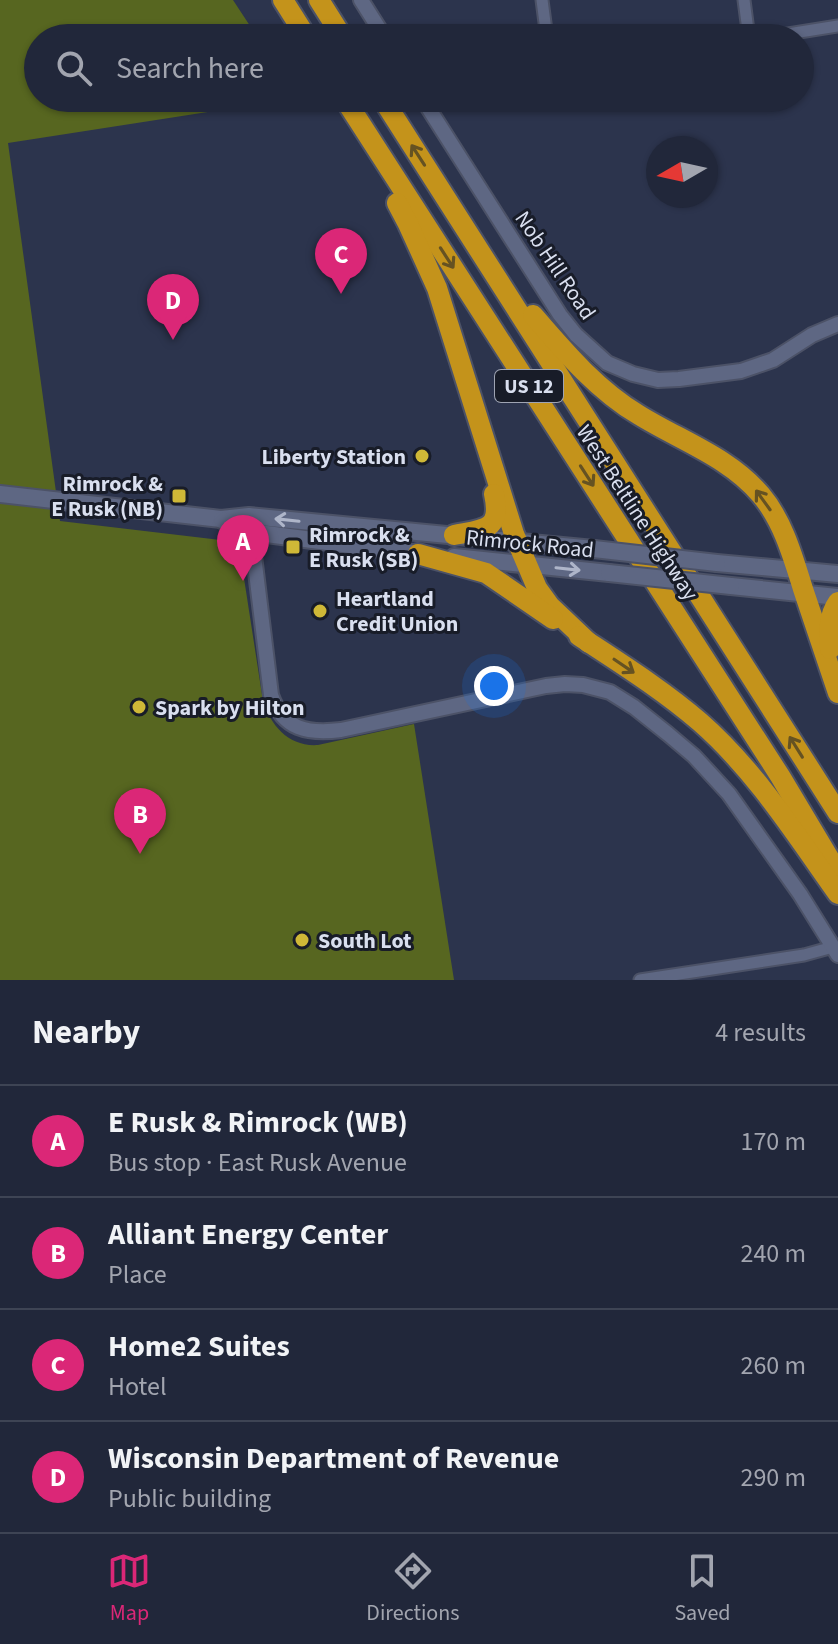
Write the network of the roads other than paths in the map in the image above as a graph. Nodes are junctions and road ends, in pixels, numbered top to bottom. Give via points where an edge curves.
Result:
1 (283, 0) edge
2 (319, 0) edge
3 (361, 0) edge
4 (542, 0) edge
5 (744, 0) edge
6 (298, 24) edge
7 (334, 24) edge
8 (376, 24) edge
9 (545, 24) edge
10 (747, 24) edge
11 (838, 26) edge
12 (814, 30) edge
13 (349, 112) edge
14 (351, 112) edge
15 (391, 112) edge
16 (431, 112) edge
17 (490, 268) junction
18 (838, 324) edge
19 (484, 439) junction
20 (0, 494) edge
21 (250, 524) junction
22 (454, 535) junction
23 (518, 542) junction
24 (418, 554) junction
25 (527, 564) junction
26 (797, 570) junction
27 (838, 574) edge
28 (805, 594) junction
29 (838, 600) edge
30 (589, 643) junction
31 (830, 669) junction
32 (838, 693) edge
33 (838, 813) edge
34 (838, 873) edge
35 (838, 894) edge
36 (835, 951) edge
37 (640, 980) edge

1 - 6 highway
2 - 7 highway
3 - 8 street
4 - 9 street
5 - 10 street
11 - 12 street
13 - 19 highway via 437,288
14 -> 34 highway, West Beltline Highway / US 12
17 -> 15 highway, West Beltline Highway / US 12
16 - 18 street, Nob Hill Road via 560,315 607,363 658,380 741,371 773,360
26 -> 17 highway via 772,512 747,479 606,393
33 -> 17 highway, West Beltline Highway / US 12
19 - 22 highway via 495,518 484,529
19 - 23 highway
20 - 21 main road, Rimrock Road
22 -> 21 main road, Rimrock Road
21 - 24 main road, Rimrock Road
21 - 36 street via 271,695 295,727 341,730 565,684 610,692 685,748 729,794
22 - 23 main road, Rimrock Road
23 - 25 highway
23 - 26 main road, Rimrock Road, bridge
24 - 25 main road, Rimrock Road
24 - 30 highway via 486,573
25 -> 28 main road, Rimrock Road, bridge
25 - 30 highway via 550,606
26 - 27 main road, Rimrock Road
26 - 28 highway
28 - 29 main road, Rimrock Road
28 - 31 highway
29 - 31 highway via 829,623
30 -> 35 highway via 689,714 742,764
31 - 32 highway
36 - 37 street

